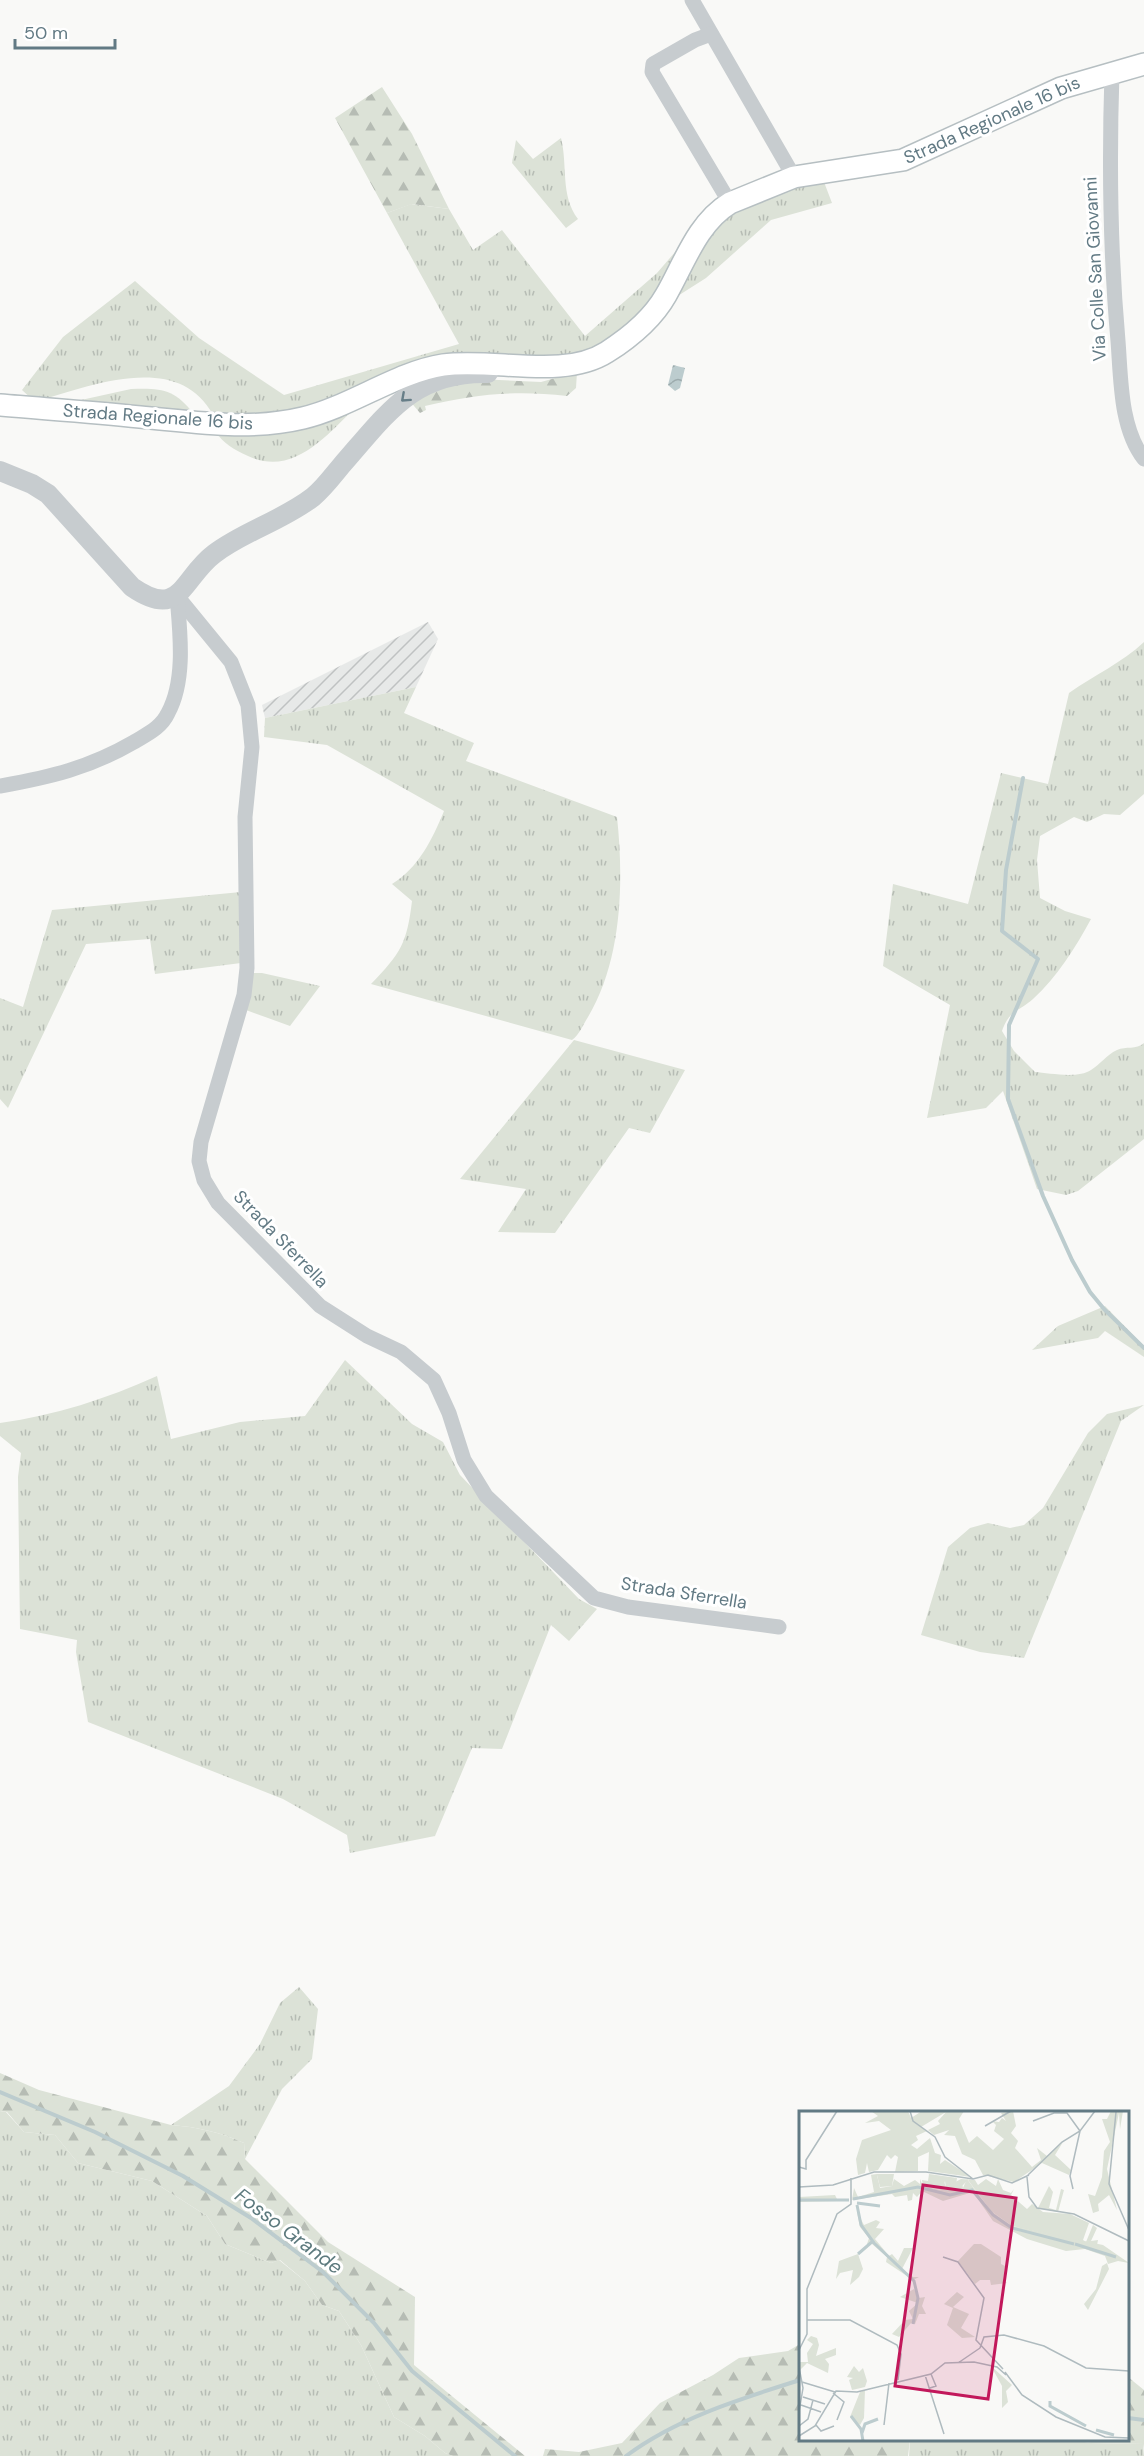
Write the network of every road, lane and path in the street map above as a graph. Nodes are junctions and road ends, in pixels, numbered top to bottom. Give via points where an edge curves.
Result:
1 (692, 0) edge
2 (711, 34) junction
3 (1144, 64) edge
4 (1112, 72) junction
5 (794, 177) junction
6 (730, 203) junction
7 (561, 367) junction
8 (16, 408) edge
9 (1144, 459) edge
10 (0, 471) edge
11 (177, 596) junction
12 (0, 786) edge
13 (779, 1627) dead end

1 - 2 street
2 - 5 street
2 - 6 street via 653,64 652,72
3 - 4 main road, Strada Regionale 16 bis
4 - 5 main road, Strada Regionale 16 bis via 1061,88 903,160
4 - 9 street, Via Colle San Giovanni via 1112,272 1123,397 1128,426
5 - 6 main road, Strada Regionale 16 bis
6 - 7 main road, Strada Regionale 16 bis via 693,243 665,296 640,326 598,357
7 - 8 main road, Strada Regionale 16 bis via 475,362 439,366 305,418 251,426
7 -> 11 street via 542,375 446,376 410,393 316,495 288,515 211,556
10 - 11 street via 48,494 132,587 148,598 163,601
11 - 12 street via 181,636 178,676 170,711 163,723 105,759 69,772
11 - 13 street, Strada Sferrella via 213,638 235,672 248,705 252,747 245,817 247,968 238,1020 201,1142 199,1161 204,1180 218,1203 320,1306 401,1352 434,1380 464,1460 486,1496 594,1598 628,1607

